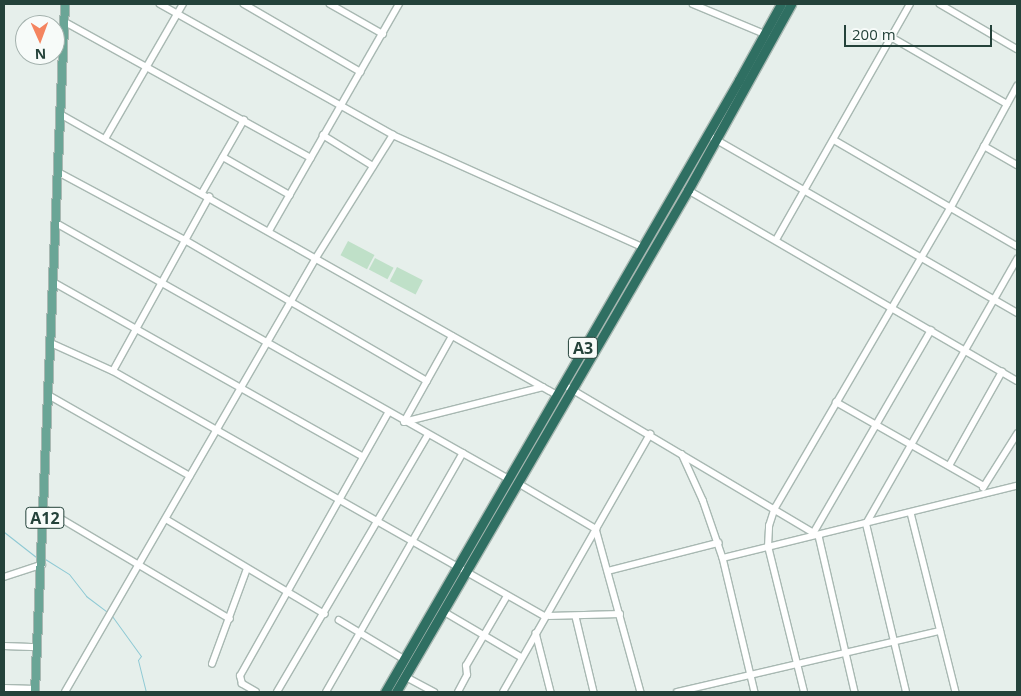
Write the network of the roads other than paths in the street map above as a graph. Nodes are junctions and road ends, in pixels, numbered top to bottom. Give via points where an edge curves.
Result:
1 (160, 4) edge
2 (183, 4) edge
3 (244, 4) edge
4 (330, 4) edge
5 (399, 4) edge
6 (693, 4) edge
7 (781, 4) edge
8 (791, 4) edge
9 (910, 4) edge
10 (940, 4) edge
11 (177, 14) junction
12 (65, 22) edge
13 (383, 34) junction
14 (768, 36) junction
15 (891, 37) junction
16 (1017, 49) edge
17 (63, 65) edge
18 (146, 66) junction
19 (360, 72) junction
20 (1017, 86) edge
21 (1007, 104) junction
22 (340, 105) junction
23 (60, 114) junction
24 (244, 120) junction
25 (324, 135) junction
26 (393, 135) junction
27 (712, 137) junction
28 (105, 139) junction
29 (834, 140) junction
30 (984, 146) junction
31 (223, 157) junction
32 (311, 158) junction
33 (1017, 165) edge
34 (373, 166) junction
35 (58, 172) junction
36 (688, 190) junction
37 (805, 192) junction
38 (202, 193) junction
39 (290, 195) junction
40 (209, 197) junction
41 (950, 209) junction
42 (56, 223) junction
43 (269, 231) junction
44 (185, 240) junction
45 (776, 240) junction
46 (1017, 246) edge
47 (642, 247) junction
48 (316, 258) junction
49 (920, 258) junction
50 (1017, 259) edge
51 (53, 282) junction
52 (161, 282) junction
53 (994, 300) junction
54 (290, 303) junction
55 (892, 306) junction
56 (1017, 313) edge
57 (137, 327) junction
58 (931, 330) junction
59 (452, 336) junction
60 (51, 343) junction
61 (268, 343) junction
62 (965, 350) junction
63 (113, 370) junction
64 (1002, 372) junction
65 (427, 381) junction
66 (1017, 381) edge
67 (241, 387) junction
68 (543, 387) junction
69 (567, 387) junction
70 (557, 395) junction
71 (50, 396) junction
72 (836, 402) junction
73 (388, 413) junction
74 (404, 422) junction
75 (877, 425) junction
76 (216, 431) junction
77 (650, 434) junction
78 (1017, 434) edge
79 (428, 435) junction
80 (911, 445) junction
81 (464, 453) junction
82 (682, 454) junction
83 (362, 456) junction
84 (949, 466) junction
85 (190, 476) junction
86 (509, 479) junction
87 (518, 483) junction
88 (984, 486) junction
89 (1017, 486) edge
90 (978, 496) junction
91 (339, 500) junction
92 (776, 508) junction
93 (45, 510) junction
94 (911, 513) junction
95 (166, 519) junction
96 (377, 521) junction
97 (866, 524) junction
98 (596, 529) junction
99 (817, 534) junction
100 (412, 542) junction
101 (718, 543) junction
102 (768, 547) junction
103 (723, 558) junction
104 (139, 565) junction
105 (42, 566) junction
106 (248, 569) junction
107 (461, 570) junction
108 (608, 571) junction
109 (4, 577) edge
110 (287, 592) junction
111 (506, 596) junction
112 (443, 611) junction
113 (325, 614) junction
114 (620, 614) junction
115 (544, 616) junction
116 (576, 617) junction
117 (230, 619) junction
118 (339, 620) dead end
119 (940, 631) junction
120 (360, 633) junction
121 (536, 633) junction
122 (484, 635) junction
123 (894, 641) junction
124 (4, 646) edge
125 (38, 647) junction
126 (846, 652) junction
127 (404, 658) junction
128 (521, 658) junction
129 (797, 663) junction
130 (212, 664) dead end
131 (750, 673) junction
132 (406, 677) junction
133 (4, 688) edge
134 (35, 690) edge
135 (65, 692) edge
136 (256, 692) edge
137 (277, 692) edge
138 (326, 692) edge
139 (385, 692) edge
140 (396, 692) edge
141 (434, 692) edge
142 (458, 692) edge
143 (503, 692) edge
144 (551, 692) edge
145 (594, 692) edge
146 (641, 692) edge
147 (676, 692) edge
148 (755, 692) edge
149 (804, 692) edge
150 (856, 692) edge
151 (906, 692) edge
152 (956, 692) edge

1 - 11 street
2 - 11 street
3 - 19 street
4 - 13 street
5 - 13 street
6 - 14 street
7 - 14 highway, A3
8 - 14 highway, A3
9 - 15 street
10 - 16 street
11 - 18 street
11 - 22 street
12 - 18 street
13 - 19 street
14 - 27 highway, A3
15 - 21 street
15 - 29 street
17 - 23 main road, A12
18 - 24 street
18 - 28 street
19 - 22 street
20 - 21 street
21 - 30 street
22 - 25 street
22 - 26 street
23 - 28 street
23 - 35 main road, A12
24 - 31 street
24 - 32 street
25 - 32 street
25 - 34 street
26 - 34 street
26 - 47 street
27 - 36 highway, A3
27 - 37 street
27 - 47 highway, A3
28 - 38 street
29 - 37 street
29 - 41 street
30 - 33 street
30 - 41 street
31 - 38 street
31 - 39 street
32 - 39 street
34 - 48 street
35 - 42 main road, A12
35 - 44 street
36 - 45 street
36 - 69 highway, A3
37 - 45 street
37 - 49 street
38 - 40 street
39 - 43 street
40 - 43 street
40 - 44 street
41 - 46 street
41 - 49 street
42 - 51 main road, A12
42 - 52 street
43 - 48 street
44 - 52 street
44 - 54 street
45 - 55 street
47 - 69 highway, A3
48 - 54 street
48 - 59 street
49 - 53 street
49 - 55 street
50 - 53 street
51 - 57 street
51 - 60 main road, A12
52 - 57 street
52 - 61 street
53 - 56 street
53 - 62 street
54 - 61 street
54 - 65 street
55 - 58 street
55 - 72 street
57 - 63 street
57 - 67 street
58 - 62 street
58 - 75 street
59 - 65 street
59 - 68 street
60 - 63 street
60 - 71 main road, A12
61 - 67 street
61 - 73 street
62 - 64 street
62 - 80 street
63 - 76 street
64 - 66 street
64 - 84 street
65 - 74 street
67 - 76 street
67 - 83 street
68 - 70 street
68 - 74 street
69 - 70 highway, A3
69 - 77 street
69 - 87 highway, A3
70 - 86 highway, A3
71 - 85 street
71 - 93 main road, A12
72 - 75 street
72 - 92 street
73 - 74 street
73 - 83 street
74 - 79 street
75 - 80 street
75 - 99 street
76 - 85 street
76 - 91 street
77 - 82 street
77 - 98 street
78 - 88 street
79 - 81 street
79 - 96 street
80 - 84 street
80 - 97 street
81 - 86 street
81 - 100 street
82 - 92 street
82 - 101 street
83 - 91 street
84 - 88 street
85 - 95 street
86 - 107 highway, A3
87 - 98 street
87 - 107 highway, A3
88 - 90 street
89 - 90 street
90 - 94 street
91 - 96 street
91 - 110 street
92 - 99 street
92 - 102 street via 769,526
93 - 104 street
93 - 105 main road, A12
94 - 97 street
94 - 119 street
95 - 104 street
95 - 106 street
96 - 100 street
96 - 113 street
97 - 99 street
97 - 123 street
98 - 108 street
98 - 115 street
99 - 102 street
99 - 126 street
100 - 107 street
100 - 120 street
101 - 103 street
101 - 108 street
102 - 103 street
102 - 129 street
103 - 131 street
104 - 117 street
104 - 135 street
105 - 109 street
105 - 125 main road, A12
106 - 110 street
106 - 117 street
107 - 111 street
107 - 112 highway, A3
107 - 127 highway, A3
108 - 114 street
110 - 113 street
110 - 136 street via 240,676 242,684
111 - 115 street
111 - 122 street
112 - 122 street
112 - 132 highway, A3
113 - 137 street
114 - 116 street
114 - 146 street
115 - 116 street
115 - 121 street
116 - 145 street
117 - 130 street
118 - 120 street
119 - 123 street
119 - 152 street
120 - 127 street
120 - 138 street
121 - 128 street
121 - 144 street
122 - 128 street
122 - 142 street via 466,666 467,675
123 - 126 street
123 - 151 street
124 - 125 street
125 - 134 main road, A12
126 - 129 street
126 - 150 street
127 - 139 highway, A3
128 - 143 street
129 - 131 street
129 - 149 street
131 - 147 street
131 - 148 street
132 - 140 highway, A3
132 - 141 street
133 - 134 street

